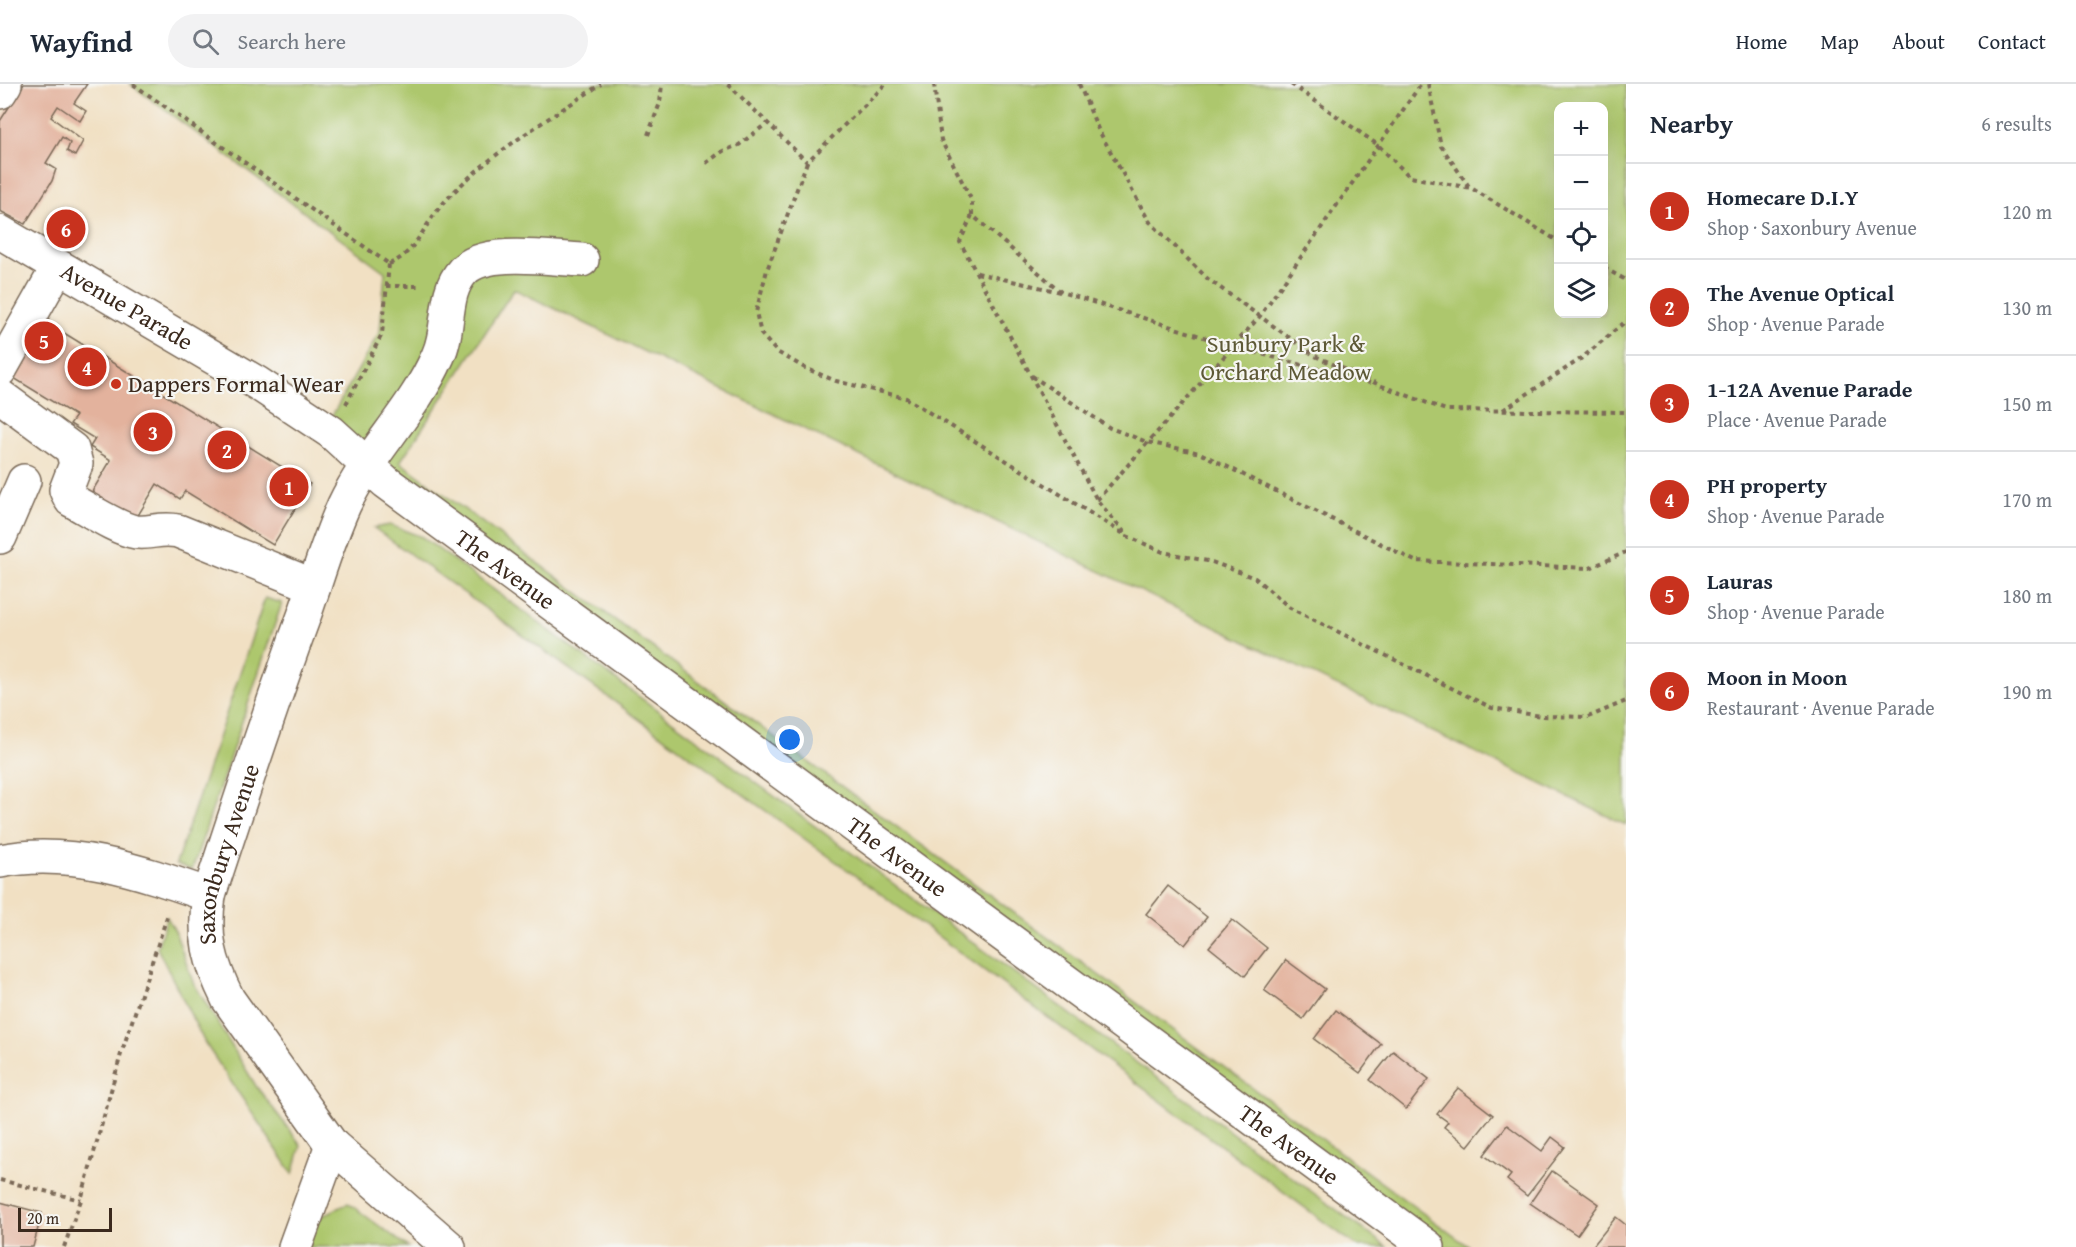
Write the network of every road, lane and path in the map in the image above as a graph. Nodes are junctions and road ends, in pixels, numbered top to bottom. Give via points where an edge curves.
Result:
1 (5, 84) edge
2 (134, 84) edge
3 (601, 84) edge
4 (662, 84) edge
5 (728, 84) edge
6 (886, 84) edge
7 (934, 84) edge
8 (1079, 84) edge
9 (1291, 84) edge
10 (1421, 84) edge
11 (1428, 84) edge
12 (0, 92) edge
13 (766, 124) junction
14 (648, 135) dead end
15 (1378, 145) junction
16 (807, 162) junction
17 (706, 164) dead end
18 (1471, 188) junction
19 (972, 215) junction
20 (0, 232) edge
21 (1554, 239) edge
22 (582, 260) dead end
23 (389, 264) junction
24 (58, 267) junction
25 (1608, 270) edge
26 (976, 272) junction
27 (1626, 280) edge
28 (1061, 292) junction
29 (1260, 316) junction
30 (1626, 321) edge
31 (1235, 347) junction
32 (0, 370) edge
33 (1032, 376) junction
34 (1382, 386) junction
35 (0, 396) edge
36 (1503, 411) junction
37 (1626, 412) edge
38 (331, 432) junction
39 (1147, 442) junction
40 (369, 465) junction
41 (24, 481) dead end
42 (1097, 500) junction
43 (1127, 536) junction
44 (0, 537) edge
45 (1626, 552) edge
46 (314, 586) junction
47 (1626, 701) edge
48 (0, 861) edge
49 (209, 895) junction
50 (332, 1145) junction
51 (0, 1180) edge
52 (81, 1200) dead end
53 (295, 1247) edge
54 (449, 1247) edge
55 (1428, 1247) edge

1 - 12 street
2 - 23 path
3 - 23 path via 477,170 439,207 409,253
4 - 14 path via 660,104
5 - 13 path
6 - 16 path
7 - 19 path via 941,140 972,201
8 - 29 path via 1098,129 1149,221 1208,279
9 - 15 path
10 - 15 path
11 - 18 path via 1441,146
13 - 16 path
13 - 17 path
15 - 18 path via 1410,177
15 - 29 path
16 - 43 path via 766,270 756,312 761,334 777,352 805,368 836,381 906,398
18 - 21 path
19 - 26 path via 960,242
19 - 28 path
20 - 24 street, Avenue Parade
22 - 40 street, Saxonbury Avenue via 507,256 485,259 464,270 451,291 440,354 414,403
23 - 38 path via 382,334
24 - 32 street
24 - 38 street, Avenue Parade via 257,383
25 - 27 path
26 - 28 path
26 - 33 path
28 - 31 path
29 - 31 path
29 - 34 path via 1316,356
30 - 36 path via 1582,358
31 - 34 path
31 - 39 path
33 - 39 path via 1110,428
33 - 42 path
34 - 36 path via 1446,410
35 - 46 street via 72,449 76,464 66,490 71,500 133,531 162,527 178,531
36 - 37 path
38 - 40 street, Avenue Parade
39 - 42 path
39 - 45 path via 1200,453 1415,561 1590,568
40 - 46 street, Saxonbury Avenue via 344,505
40 - 55 street, The Avenue via 386,483
41 - 44 street
42 - 43 path
43 - 47 path via 1163,552 1212,562 1256,578 1290,608 1492,708 1541,716 1588,717
46 - 49 street, Saxonbury Avenue
48 - 49 street via 26,856 64,857 120,866
49 - 50 street, Saxonbury Avenue via 207,942 215,973
50 - 53 street
50 - 54 street, Saxonbury Avenue
51 - 52 path

